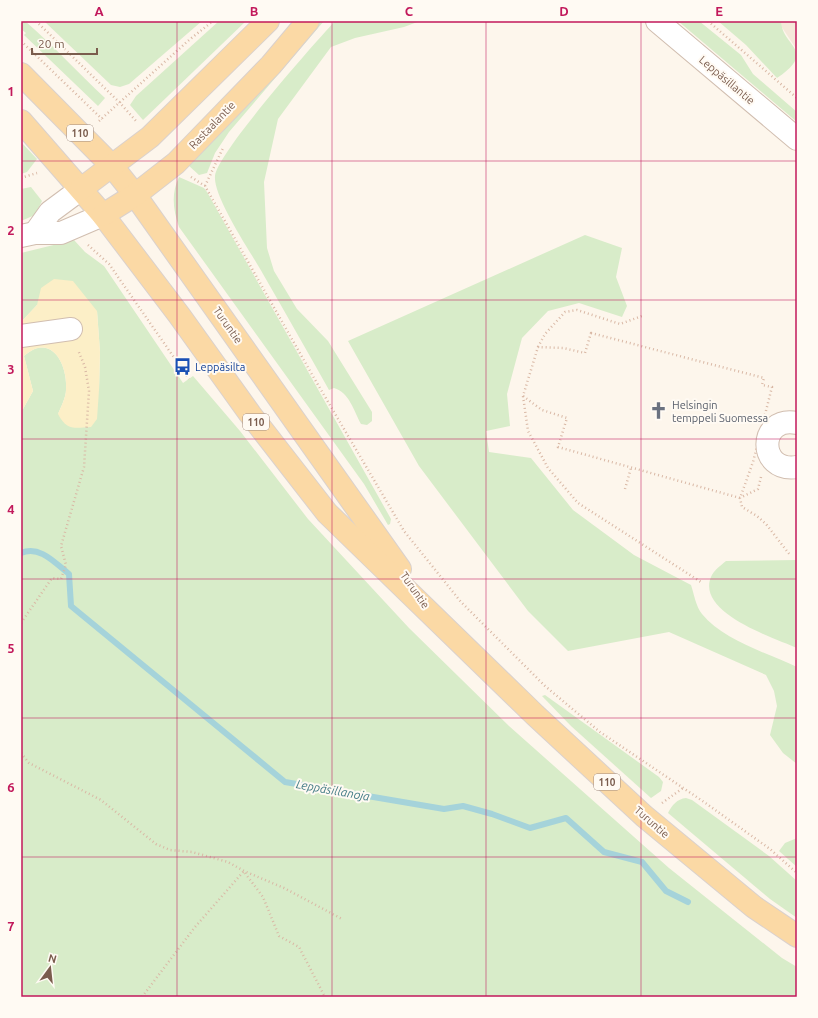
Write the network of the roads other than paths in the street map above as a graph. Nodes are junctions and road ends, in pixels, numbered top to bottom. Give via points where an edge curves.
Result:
1 (268, 21) edge
2 (308, 21) edge
3 (657, 21) edge
4 (21, 74) edge
5 (21, 122) edge
6 (797, 139) edge
7 (112, 166) junction
8 (81, 189) junction
9 (135, 195) junction
10 (103, 215) junction
11 (28, 235) edge
12 (71, 329) road end
13 (21, 336) edge
14 (797, 423) edge
15 (797, 467) edge
16 (430, 612) junction
17 (797, 936) edge

1 - 7 main road via 150,138
2 - 9 main road, Rastaalantie via 271,64 176,163
3 - 6 street, Leppäsillantie
4 - 7 main road, Turuntie / 110
5 - 8 main road, Turuntie / 110
7 - 8 main road
7 - 9 main road, Turuntie / 110
8 - 10 main road, Turuntie / 110
8 - 11 street via 50,212
9 - 10 main road, Rastaalantie
9 - 16 main road, Turuntie / 110
10 - 11 street via 61,232
10 - 16 main road, Turuntie / 110 via 250,414 327,513
12 - 13 street
14 - 15 street via 781,423 774,427 767,441 770,456 775,462 789,468
16 - 17 main road, Turuntie / 110 via 535,715 644,816 754,907

